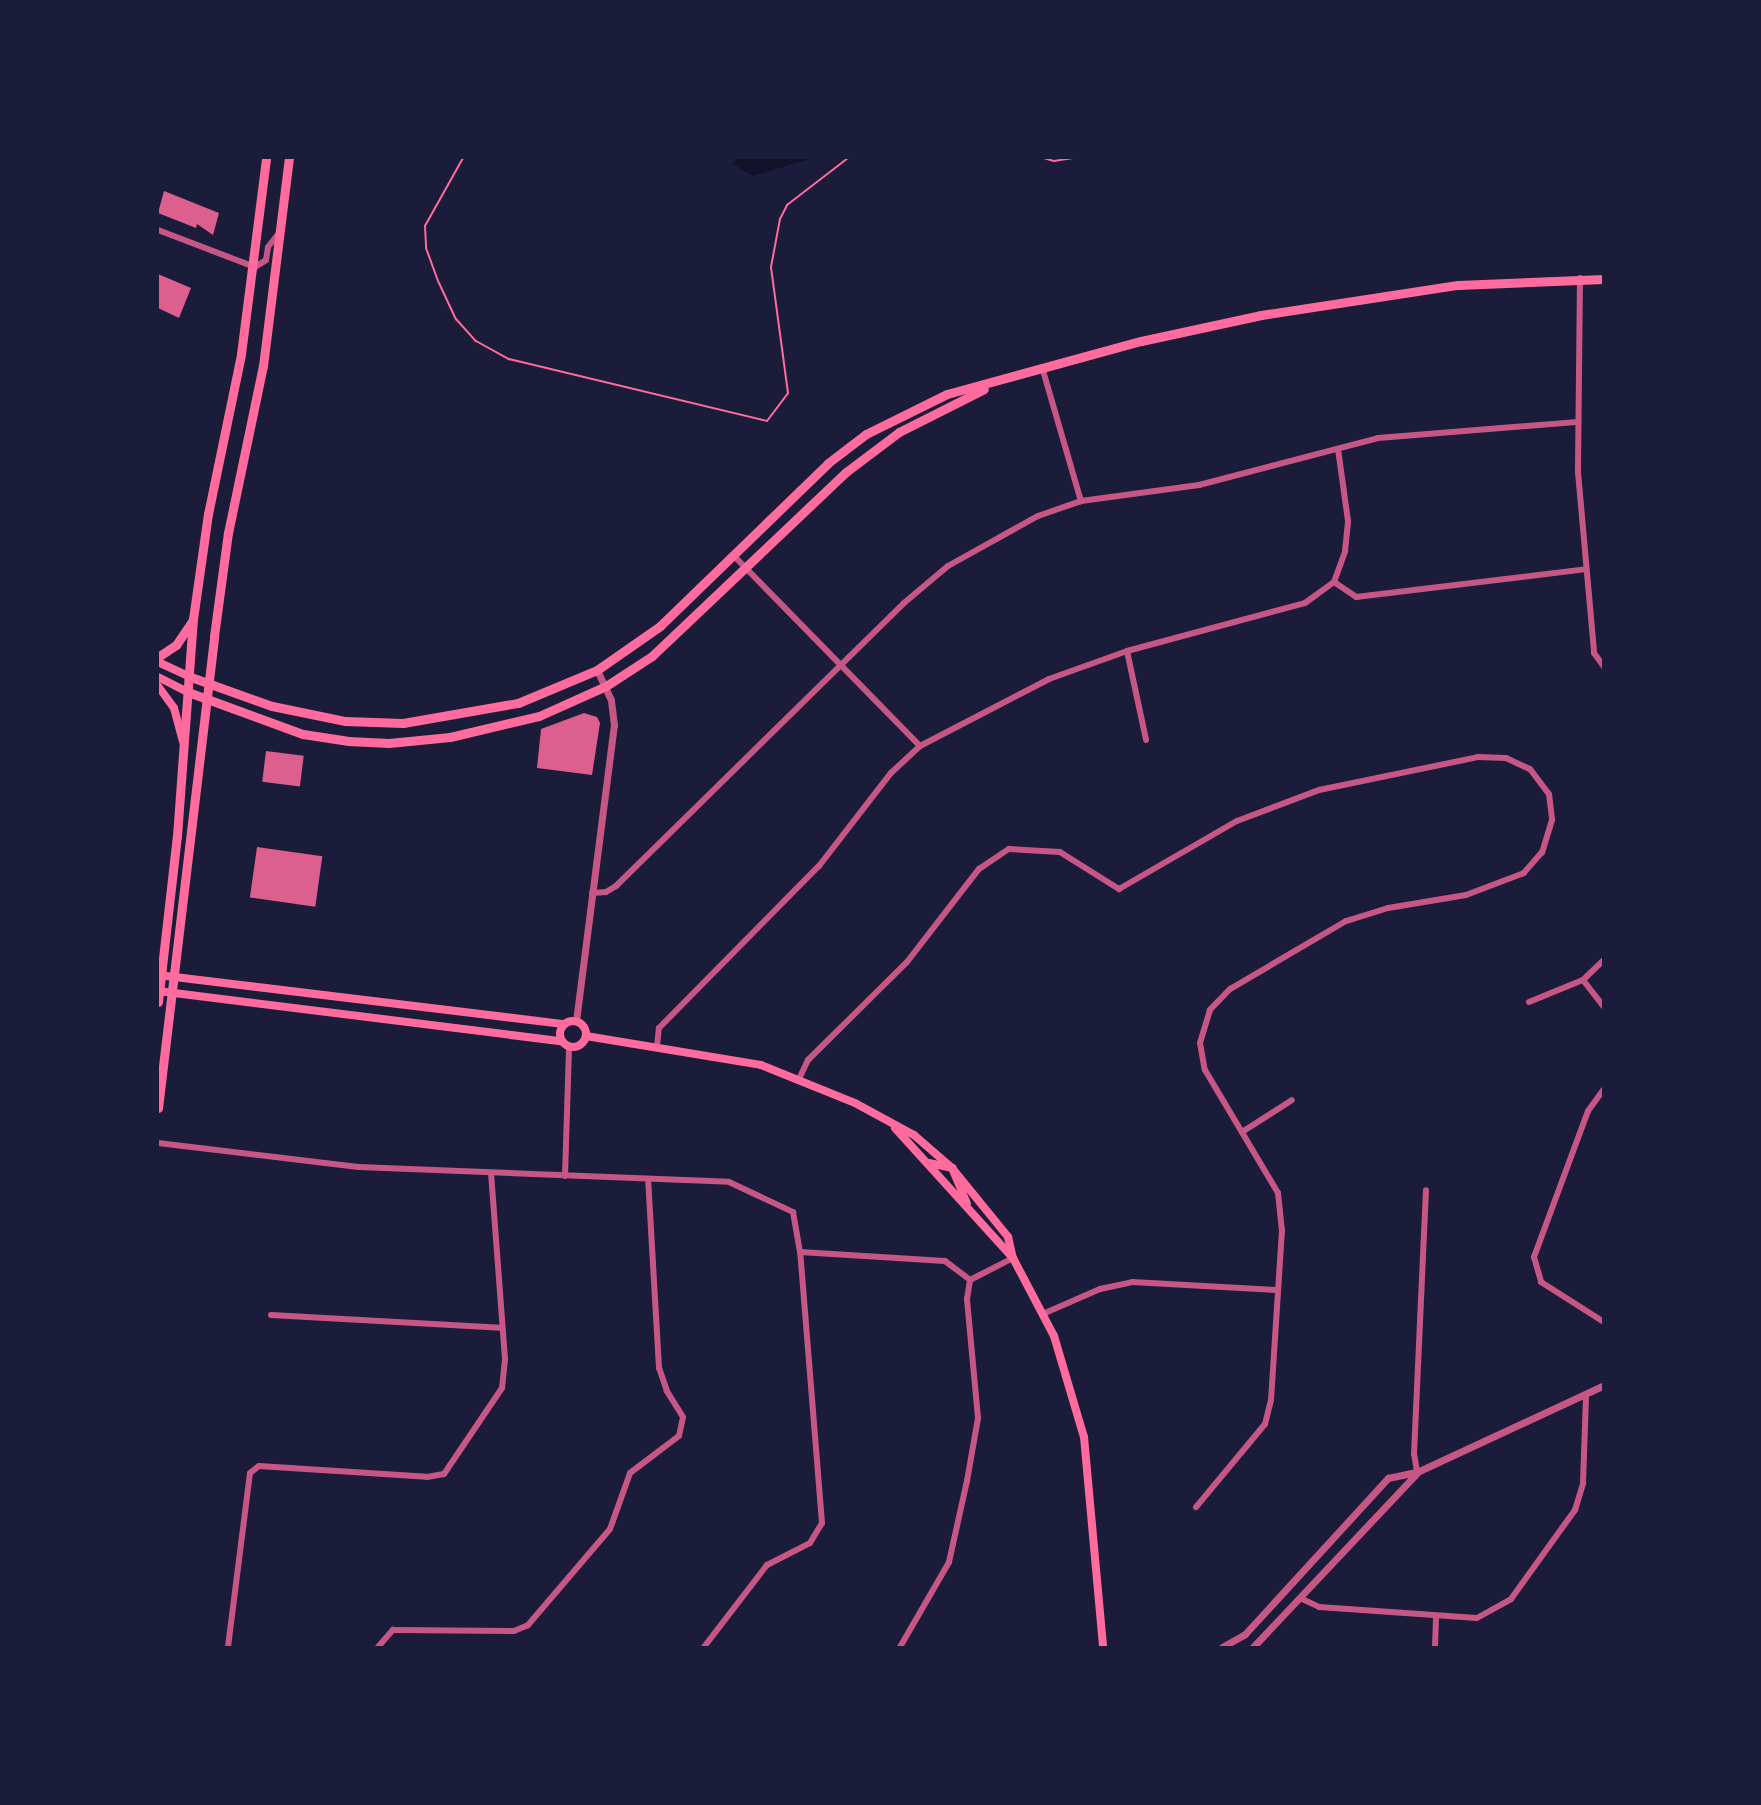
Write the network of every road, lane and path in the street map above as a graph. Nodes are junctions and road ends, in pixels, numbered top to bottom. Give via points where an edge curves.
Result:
1 (266, 158) edge
2 (289, 158) edge
3 (463, 158) edge
4 (848, 158) edge
5 (1044, 158) edge
6 (1073, 158) edge
7 (158, 230) edge
8 (279, 233) junction
9 (252, 267) junction
10 (1580, 278) junction
11 (1604, 279) edge
12 (1042, 367) junction
13 (1578, 422) junction
14 (1338, 449) junction
15 (1081, 501) junction
16 (734, 556) junction
17 (746, 569) junction
18 (1586, 569) junction
19 (1334, 582) junction
20 (193, 619) junction
21 (1127, 650) junction
22 (158, 659) edge
23 (842, 664) junction
24 (1604, 667) edge
25 (597, 670) junction
26 (188, 676) junction
27 (158, 677) edge
28 (209, 684) junction
29 (158, 686) edge
30 (606, 686) junction
31 (188, 692) junction
32 (208, 701) junction
33 (1146, 740) dead end
34 (184, 744) junction
35 (920, 746) junction
36 (592, 893) junction
37 (1604, 960) edge
38 (159, 975) edge
39 (172, 977) junction
40 (1583, 980) junction
41 (158, 991) edge
42 (170, 992) junction
43 (158, 1002) edge
44 (1529, 1002) dead end
45 (1604, 1007) edge
46 (576, 1021) junction
47 (564, 1024) junction
48 (586, 1036) junction
49 (562, 1041) junction
50 (657, 1046) junction
51 (569, 1047) junction
52 (800, 1077) junction
53 (1604, 1089) edge
54 (1292, 1100) dead end
55 (158, 1108) edge
56 (895, 1128) junction
57 (1242, 1132) junction
58 (158, 1143) edge
59 (923, 1161) junction
60 (952, 1168) junction
61 (491, 1174) junction
62 (565, 1176) junction
63 (648, 1180) junction
64 (1426, 1190) dead end
65 (967, 1203) junction
66 (800, 1252) junction
67 (1013, 1258) junction
68 (970, 1280) junction
69 (1277, 1290) junction
70 (1045, 1313) junction
71 (271, 1315) dead end
72 (1604, 1322) edge
73 (501, 1328) junction
74 (1604, 1385) edge
75 (1586, 1396) junction
76 (1418, 1472) junction
77 (1196, 1507) dead end
78 (1300, 1598) junction
79 (1436, 1618) junction
80 (228, 1647) edge
81 (378, 1647) edge
82 (704, 1647) edge
83 (900, 1647) edge
84 (1103, 1647) edge
85 (1222, 1647) edge
86 (1253, 1647) edge
87 (1434, 1647) edge

1 - 9 main road
2 - 8 main road
3 - 4 path via 429,215 425,237 456,319 476,341 509,359 767,421 788,393 771,267 780,219 787,205
5 - 6 path
7 - 9 street
8 - 9 street via 268,247 266,260
8 - 28 main road via 262,366 228,533
9 - 20 main road via 238,375 208,514
10 - 11 main road
10 - 12 main road via 1458,285 1261,315
10 - 13 street
12 - 15 street
12 - 16 main road via 947,394 866,435 828,463
12 - 17 main road via 951,402 899,432 846,472
13 - 14 street via 1378,438
13 - 18 street
14 - 15 street via 1199,485
14 - 19 street via 1348,521 1345,551
15 - 23 street via 992,538 948,566
16 - 17 street
16 - 25 main road via 660,626
17 - 23 street
17 - 30 main road via 652,656
18 - 19 street via 1356,597
18 - 24 street via 1594,653
19 - 21 street via 1305,603
20 - 22 main road via 176,645
20 - 26 main road
21 - 33 street
21 - 35 street via 1049,679
22 - 26 main road
23 - 35 street
23 - 36 street via 616,886 602,894
25 - 28 main road via 518,703 403,723 299,713
25 - 30 street
26 - 28 main road
26 - 31 main road
27 - 31 main road
28 - 32 main road
29 - 34 main road via 174,708
30 - 32 main road via 539,716 488,730 400,742 303,734
30 - 36 street via 614,725
31 - 32 main road
31 - 34 main road
32 - 39 main road
34 - 38 main road
35 - 50 street via 891,773 819,866 659,1028
36 - 46 street
37 - 40 street
38 - 39 main road
38 - 41 main road
39 - 42 main road
39 - 47 main road
40 - 44 street
40 - 45 street
41 - 42 main road
41 - 43 main road
42 - 49 main road
42 - 55 main road
46 - 47 main road
46 - 48 main road
47 - 49 main road
48 - 50 main road
48 - 51 main road via 582,1044
49 - 51 main road
50 - 52 main road via 717,1054
51 - 62 street
52 - 56 main road
52 - 57 street via 808,1060 907,962 994,856 1031,846 1060,852 1119,889 1237,821 1320,790 1478,757 1506,758 1530,769 1549,794 1552,820 1542,852 1524,873 1466,895 1388,908 1346,921 1230,989 1210,1010 1200,1043 1205,1070
53 - 72 street via 1588,1111 1534,1257 1541,1282
54 - 57 street
56 - 59 main road
56 - 60 main road via 914,1135
57 - 69 street via 1278,1193 1282,1230
58 - 61 street via 359,1167
59 - 60 main road
59 - 65 main road
60 - 65 main road
60 - 67 main road via 1008,1237
61 - 62 street
61 - 73 street
62 - 63 street
63 - 66 street via 729,1182 793,1212
63 - 81 street via 659,1367 667,1391 684,1417 679,1436 629,1473 610,1529 528,1625 514,1631 393,1630
64 - 76 street via 1413,1454
65 - 67 main road
66 - 68 street via 945,1261
66 - 82 street via 822,1523 810,1544 767,1564
67 - 68 street
67 - 70 main road
68 - 83 street via 967,1299 978,1418 967,1481 949,1562
69 - 70 street via 1132,1283 1100,1289
69 - 77 street via 1271,1400 1265,1424
70 - 84 main road via 1084,1437
71 - 73 street
73 - 80 street via 502,1388 444,1474 413,1477 259,1466 250,1473
74 - 75 street
75 - 76 street
75 - 79 street via 1583,1483 1575,1510 1511,1599 1477,1618
76 - 78 street
76 - 85 street via 1388,1478 1245,1634
78 - 79 street via 1319,1607
78 - 86 street
79 - 87 street

